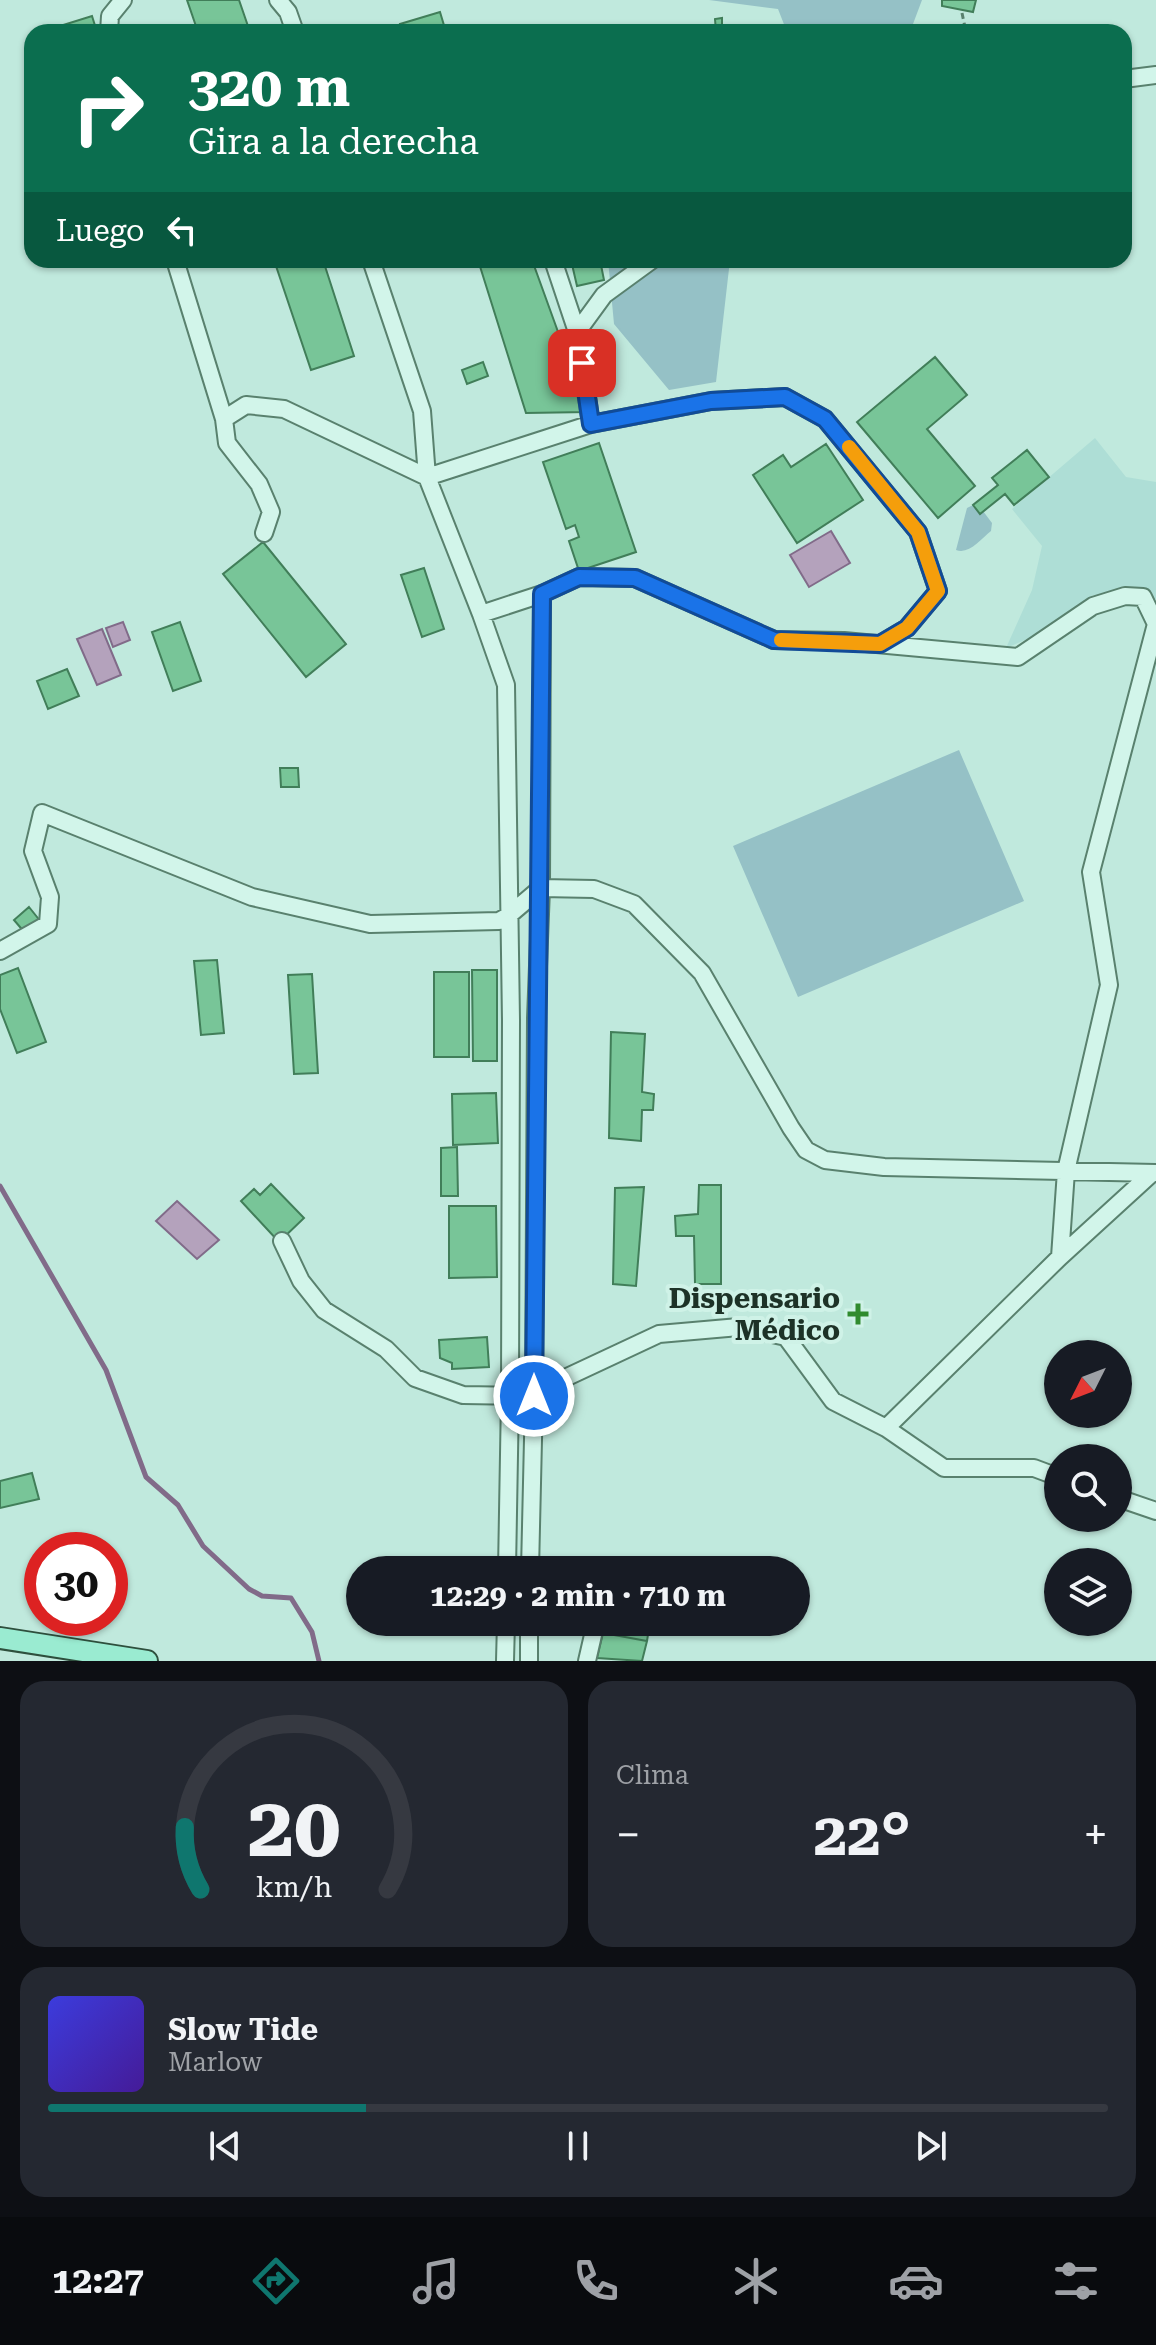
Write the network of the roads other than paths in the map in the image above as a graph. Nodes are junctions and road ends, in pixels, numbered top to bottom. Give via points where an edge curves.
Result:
1 (123, 0) edge
2 (278, 0) edge
3 (110, 24) edge
4 (292, 24) edge
5 (1156, 75) edge
6 (1132, 78) edge
7 (177, 268) edge
8 (374, 268) edge
9 (556, 268) edge
10 (641, 268) edge
11 (577, 332) junction
12 (224, 419) junction
13 (591, 424) junction
14 (427, 477) junction
15 (264, 533) dead end
16 (542, 594) junction
17 (481, 614) junction
18 (880, 644) junction
19 (541, 888) junction
20 (508, 916) junction
21 (0, 951) edge
22 (536, 1018) junction
23 (511, 1020) junction
24 (1066, 1171) junction
25 (1154, 1174) edge
26 (282, 1241) dead end
27 (1060, 1257) junction
28 (534, 1396) junction
29 (510, 1397) junction
30 (886, 1428) junction
31 (1044, 1472) edge
32 (1132, 1503) edge
33 (1156, 1511) edge
34 (507, 1556) edge
35 (530, 1556) edge
36 (506, 1636) edge
37 (529, 1636) edge
38 (593, 1636) edge
39 (0, 1638) edge
40 (147, 1661) edge
41 (505, 1661) edge
42 (529, 1661) edge
43 (587, 1661) edge

1 - 3 street
2 - 4 street
5 - 6 street
7 - 12 street
8 - 14 street via 422,411
9 - 11 street
10 - 11 street via 604,295
11 - 13 street
12 - 14 street via 246,405 284,409
12 - 15 street via 227,443 259,484 271,512
13 - 14 street
13 - 18 street via 711,401 785,397 825,419 918,532 938,591 907,628
14 - 17 street
16 - 17 street
16 - 18 street via 579,577 635,578 774,640
16 - 19 street
17 - 20 street via 506,685
18 - 24 street via 1018,657 1093,606 1125,596 1143,597 1156,624 1091,872 1109,985
19 - 20 street
19 - 22 street
19 - 24 street via 594,889 634,904 702,973 806,1150 825,1160 884,1167
20 - 21 street via 499,921 370,924 252,897 42,813 33,851 50,897 48,924
20 - 23 street
22 - 23 street
22 - 28 street
23 - 29 street
24 - 25 street
24 - 27 street
25 - 27 street
26 - 29 street via 301,1281 324,1310 386,1349 415,1378 463,1395
27 - 30 street
28 - 29 street
28 - 30 street via 659,1334 739,1327 786,1337 833,1401
28 - 35 street
29 - 34 street
30 - 31 street via 944,1468
32 - 33 street
36 - 41 street
37 - 42 street
38 - 43 street
39 - 40 main road

